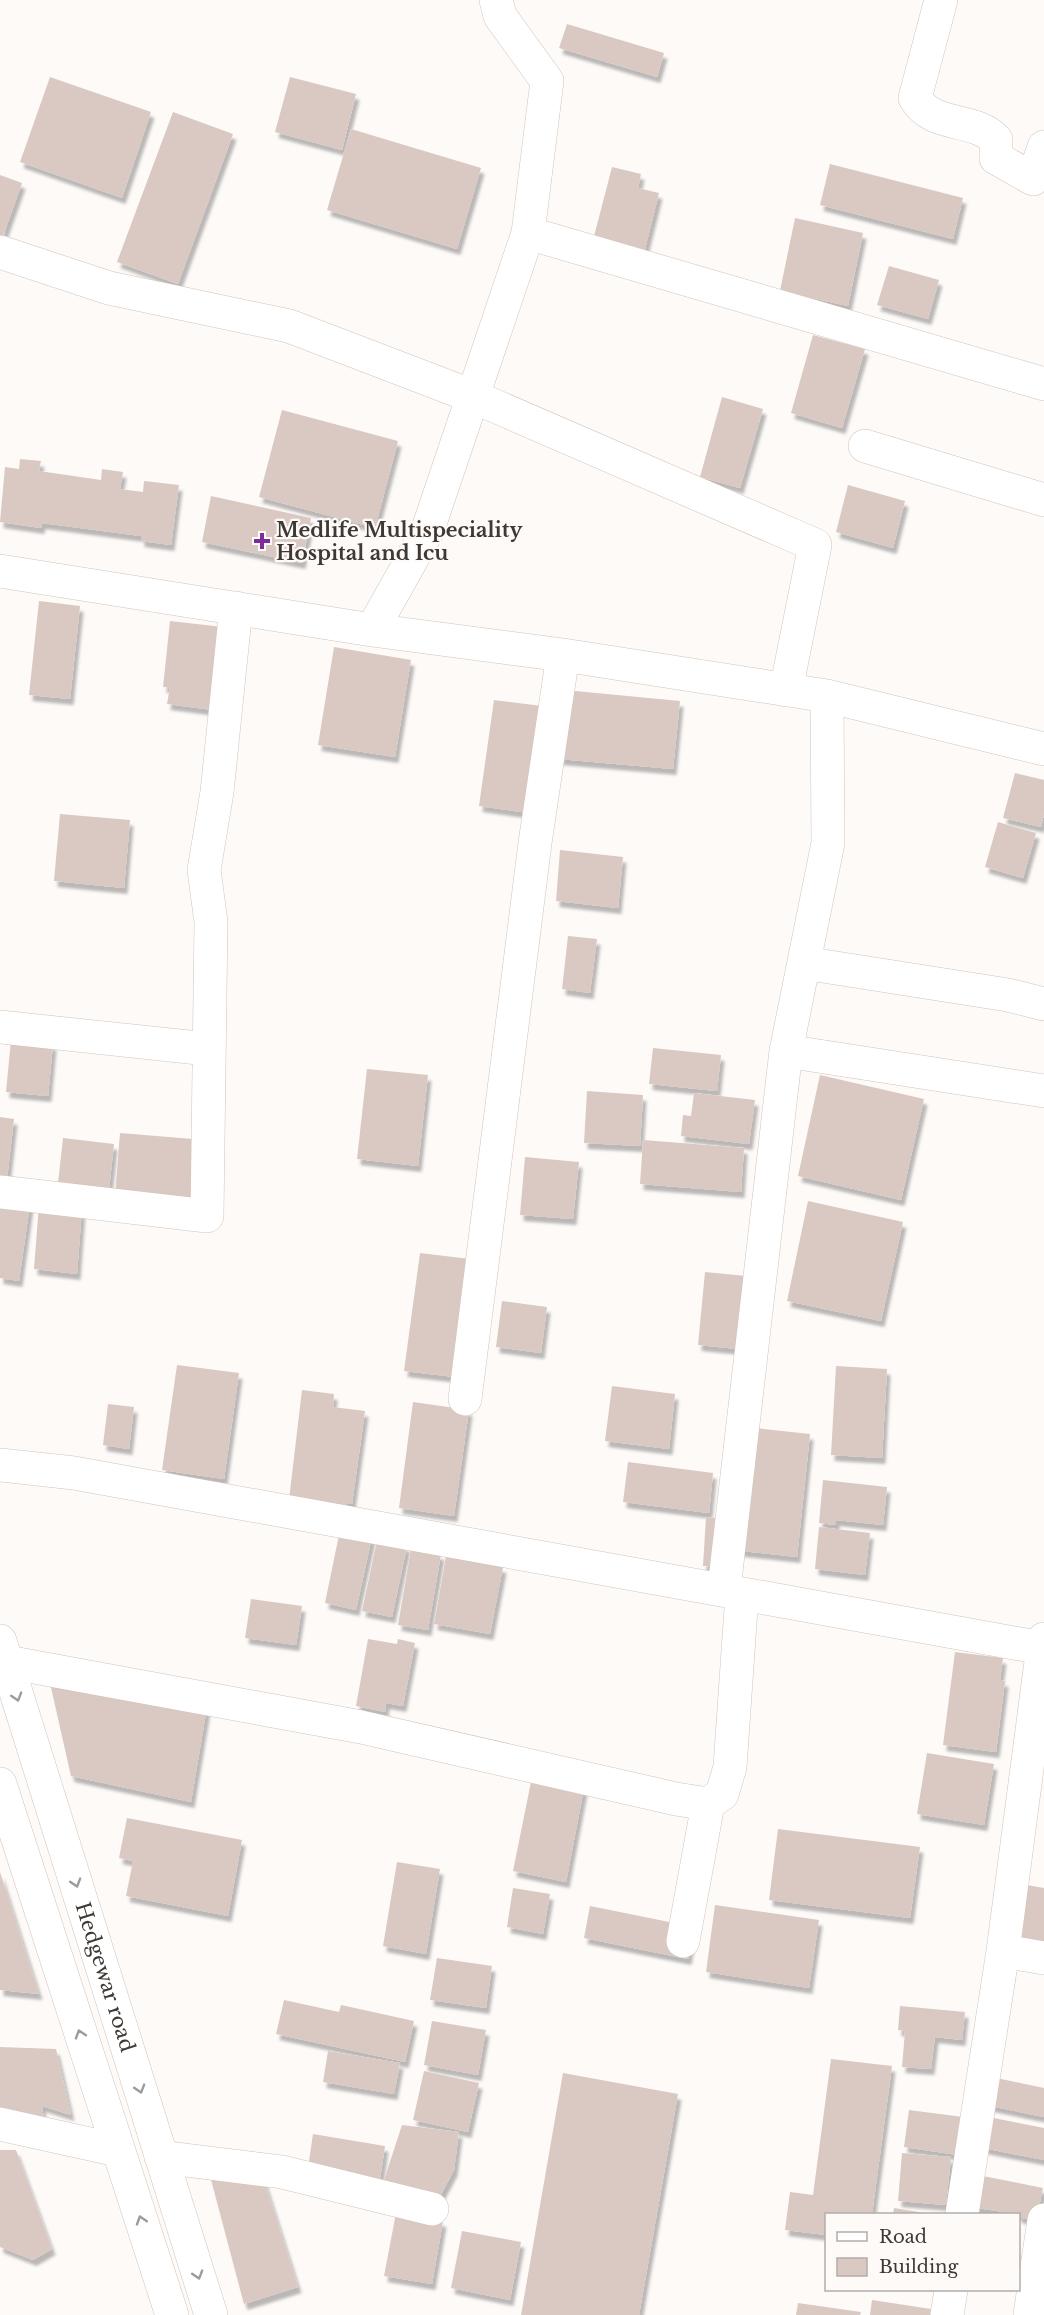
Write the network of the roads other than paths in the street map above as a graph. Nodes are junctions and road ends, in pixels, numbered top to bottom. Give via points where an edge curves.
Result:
1 (496, 0) edge
2 (941, 0) edge
3 (1044, 147) edge
4 (528, 232) junction
5 (0, 252) edge
6 (1044, 384) edge
7 (472, 396) junction
8 (866, 446) dead end
9 (1044, 500) edge
10 (0, 571) edge
11 (236, 608) junction
12 (372, 630) junction
13 (563, 655) junction
14 (786, 690) junction
15 (827, 696) junction
16 (1044, 748) edge
17 (804, 963) junction
18 (1044, 1004) edge
19 (0, 1027) edge
20 (208, 1049) junction
21 (786, 1051) junction
22 (1044, 1091) edge
23 (0, 1192) edge
24 (465, 1399) dead end
25 (0, 1465) edge
26 (733, 1592) junction
27 (1043, 1643) edge
28 (3, 1652) edge
29 (0, 1784) edge
30 (708, 1804) junction
31 (8, 1831) edge
32 (683, 1941) dead end
33 (1003, 1951) junction
34 (1044, 1958) edge
35 (0, 2124) edge
36 (117, 2150) junction
37 (161, 2157) junction
38 (432, 2209) dead end
39 (962, 2213) edge
40 (1044, 2220) edge
41 (951, 2291) edge
42 (172, 2315) edge
43 (211, 2315) edge
44 (947, 2315) edge
45 (1030, 2315) edge

1 - 4 street via 500,16 547,81
2 - 3 street via 915,98 922,110 988,132 996,140 996,158 1033,179
4 - 6 street
4 - 7 street
5 - 7 street via 109,288 289,326
7 - 12 street via 427,532
7 - 14 street via 815,545
8 - 9 street
10 - 11 street
11 - 12 street
11 - 20 street via 217,792 204,870 211,922
12 - 13 street
13 - 14 street
13 - 24 street via 535,843
14 - 15 street
15 - 16 street
15 - 17 street via 828,843
17 - 18 street
17 - 21 street
19 - 20 street
20 - 23 street via 207,1216
21 - 22 street
21 - 26 street
25 - 26 street via 74,1473
26 - 27 street
26 - 30 street via 730,1767 722,1794
27 - 33 street
28 - 30 street
28 -> 37 street, Hedgewar road
29 - 31 street, Hedgewar road
30 - 32 street
36 -> 31 street, Hedgewar road
33 - 34 street
33 - 39 street
35 - 36 street
42 -> 36 street, Hedgewar road
37 - 38 street via 282,2172
37 -> 43 street, Hedgewar road
40 - 45 street
41 - 44 street

